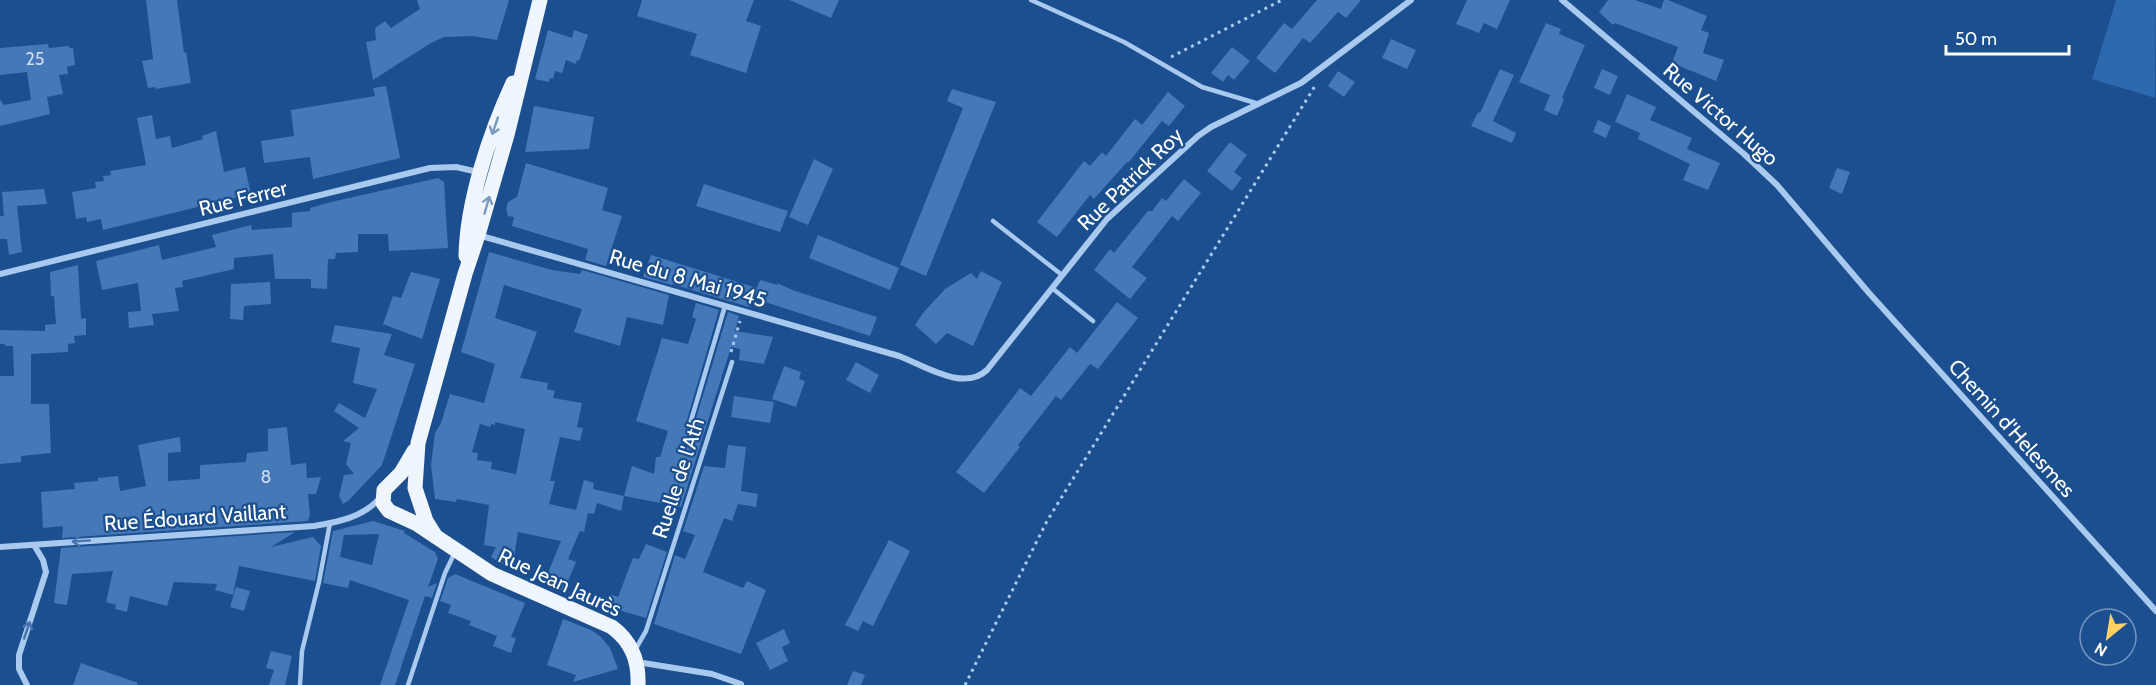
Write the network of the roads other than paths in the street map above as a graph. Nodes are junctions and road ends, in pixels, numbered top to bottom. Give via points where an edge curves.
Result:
1 (540, 0) edge
2 (1031, 0) edge
3 (1411, 0) edge
4 (1562, 0) edge
5 (1259, 104) junction
6 (488, 175) junction
7 (993, 221) dead end
8 (473, 233) junction
9 (1846, 266) joint
10 (0, 274) edge
11 (1062, 275) junction
12 (1052, 288) junction
13 (725, 306) junction
14 (1093, 321) dead end
15 (899, 356) joint
16 (732, 362) road end
17 (690, 424) dead end
18 (418, 443) junction
19 (393, 482) junction
20 (416, 493) junction
21 (383, 495) junction
22 (398, 515) junction
23 (330, 523) junction
24 (435, 537) junction
25 (34, 545) junction
26 (0, 547) edge
27 (455, 552) junction
28 (2156, 611) edge
29 (635, 657) junction
30 (741, 684) edge
31 (27, 685) edge
32 (300, 685) edge
33 (408, 685) edge
34 (638, 685) edge

1 - 6 main road, Rue Jean Jaurès via 514,107
2 - 5 lane via 1124,42 1202,87
3 - 5 street, Rue Patrick Roy via 1294,87
4 - 9 street, Rue Victor Hugo via 1744,154 1784,193
5 - 11 street, Rue Patrick Roy via 1198,136 1107,219
6 - 8 main road, Rue Jean Jaurès
6 - 10 street, Rue Ferrer via 456,167 430,168
7 - 11 lane
8 - 13 street, Rue du 8 Mai 1945
8 - 18 main road, Rue Jean Jaurès
9 - 28 street, Chemin d'Helesmes
11 - 12 street, Rue Patrick Roy
12 - 14 lane
12 - 15 street, Rue Patrick Roy via 977,378 958,379
13 - 15 street, Rue du 8 Mai 1945
13 - 17 lane
16 - 29 lane, Ruelle de l'Ath
18 - 19 main road, Rue Jean Jaurès
18 - 20 main road, Rue Jean Jaurès
19 - 20 main road via 405,481
19 - 21 main road, Rue Jean Jaurès
20 - 22 main road via 412,510
20 - 24 main road, Rue Jean Jaurès
21 - 22 main road, Rue Jean Jaurès via 386,507
21 - 23 street, Rue Édouard Vaillant via 365,512
22 - 24 main road, Rue Jean Jaurès
23 -> 25 street, Rue Édouard Vaillant
23 - 32 lane via 302,651
24 - 27 main road, Rue Jean Jaurès
25 - 26 street, Rue Édouard Vaillant
31 -> 25 street via 19,669 19,655 46,572
27 - 29 main road, Rue Jean Jaurès via 492,574 612,627
27 - 33 lane
29 - 30 street
29 - 34 main road

